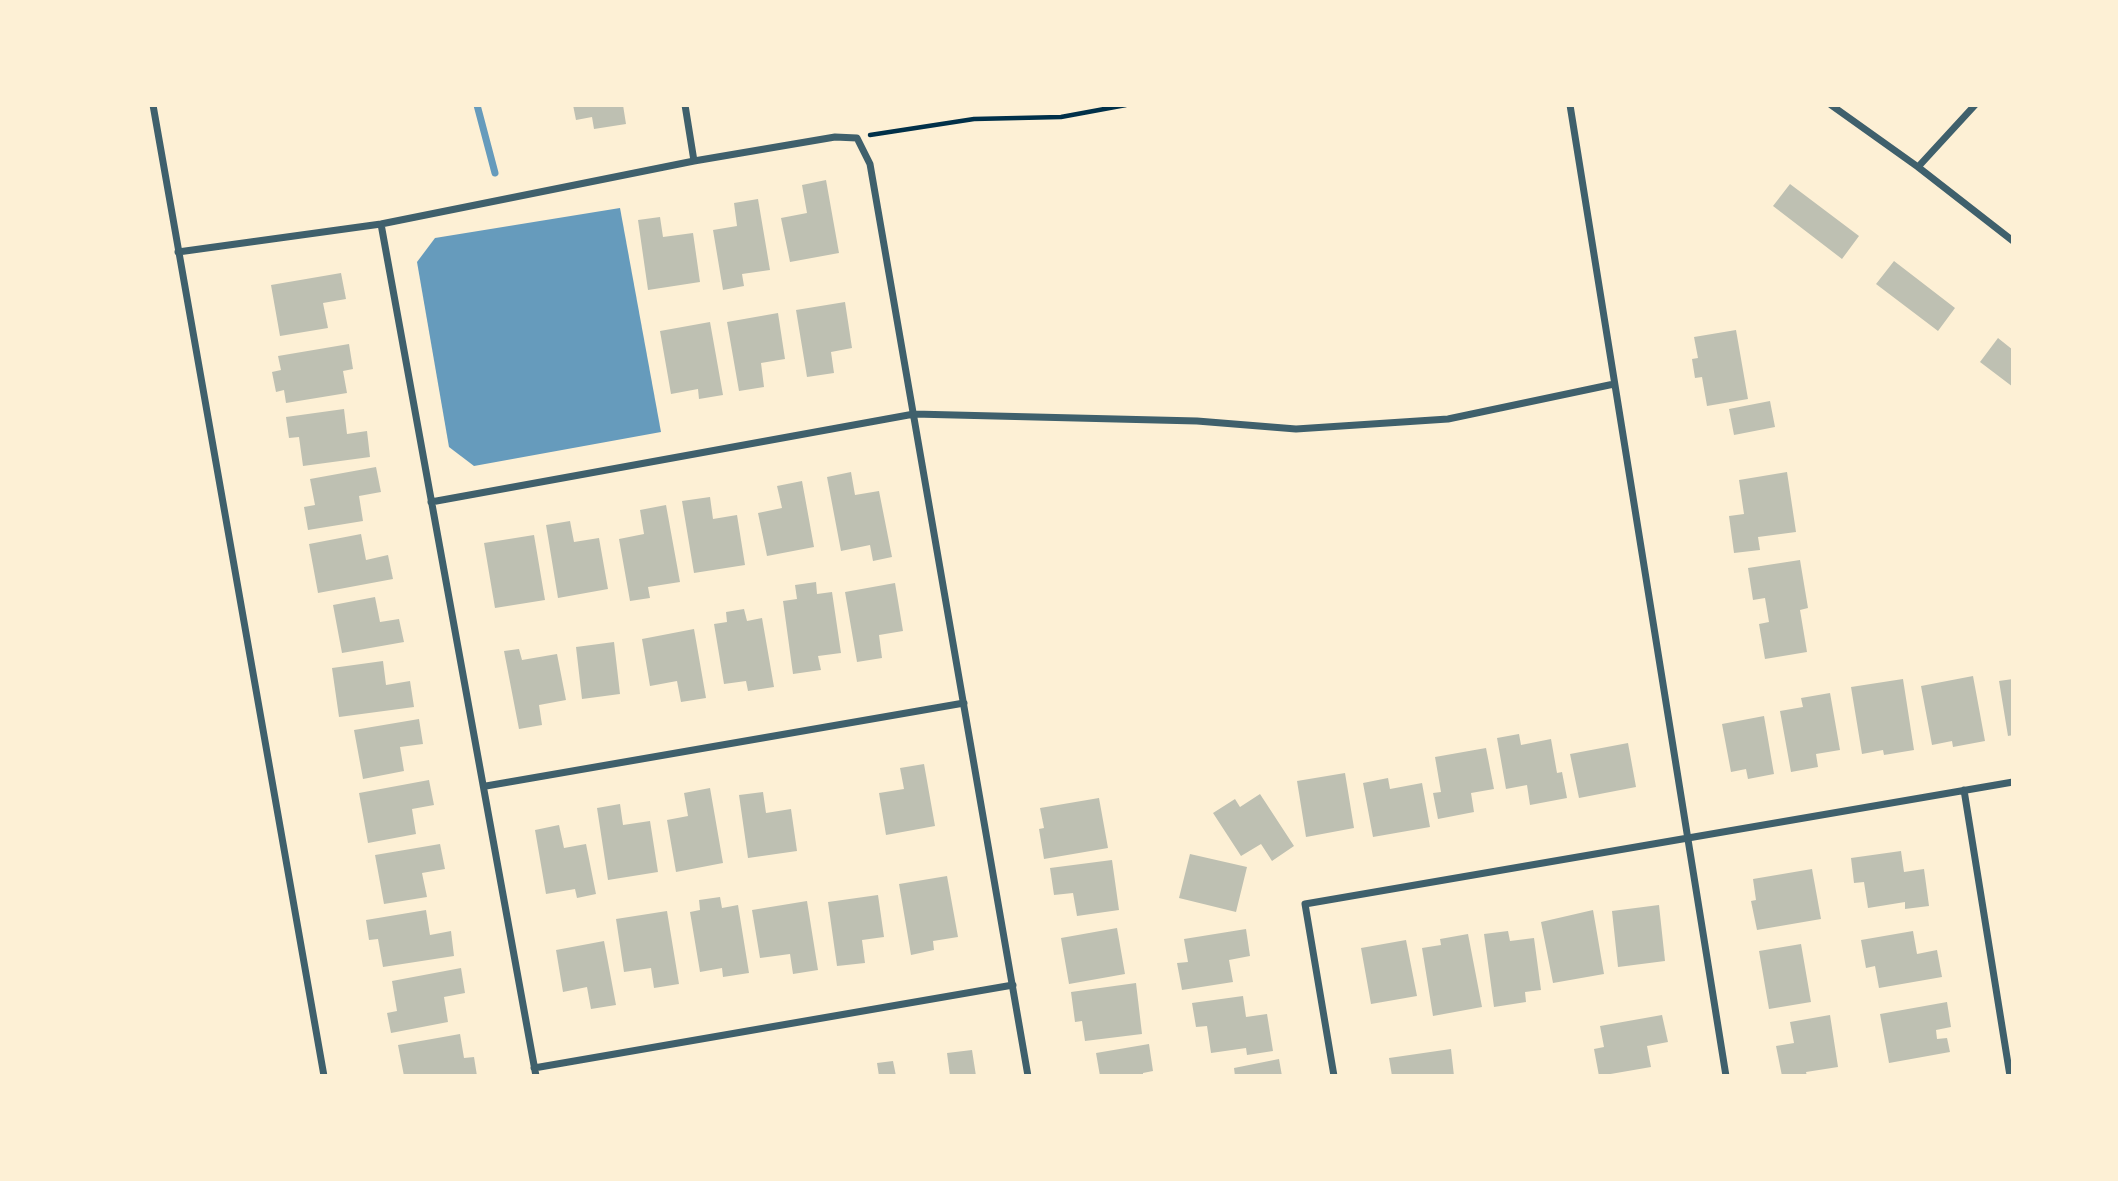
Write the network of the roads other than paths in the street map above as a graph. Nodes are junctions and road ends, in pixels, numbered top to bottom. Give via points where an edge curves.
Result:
1 (153, 105) edge
2 (685, 105) edge
3 (1570, 105) edge
4 (1831, 105) edge
5 (1975, 105) edge
6 (694, 162) junction
7 (1918, 167) junction
8 (382, 224) junction
9 (2013, 241) edge
10 (178, 253) junction
11 (1614, 384) junction
12 (914, 414) junction
13 (431, 502) junction
14 (964, 703) junction
15 (2013, 782) edge
16 (486, 786) junction
17 (1964, 790) junction
18 (1686, 836) junction
19 (1013, 985) junction
20 (535, 1072) edge
21 (324, 1076) edge
22 (1028, 1076) edge
23 (1334, 1076) edge
24 (1727, 1076) edge
25 (2010, 1076) edge

1 - 10 street
2 - 6 street
3 - 11 street
4 - 7 street
5 - 7 street
6 - 8 street
6 - 12 street via 835,137 857,138 870,164
7 - 9 street
8 - 10 street
8 - 13 street
10 - 21 street
11 - 12 street via 1448,419 1296,429 1197,421
11 - 18 street
12 - 13 street
12 - 14 street
13 - 16 street
14 - 16 street
14 - 19 street
15 - 17 street
16 - 20 street
17 - 18 street
17 - 25 street
18 - 23 street via 1306,904
18 - 24 street
19 - 20 street
19 - 22 street

